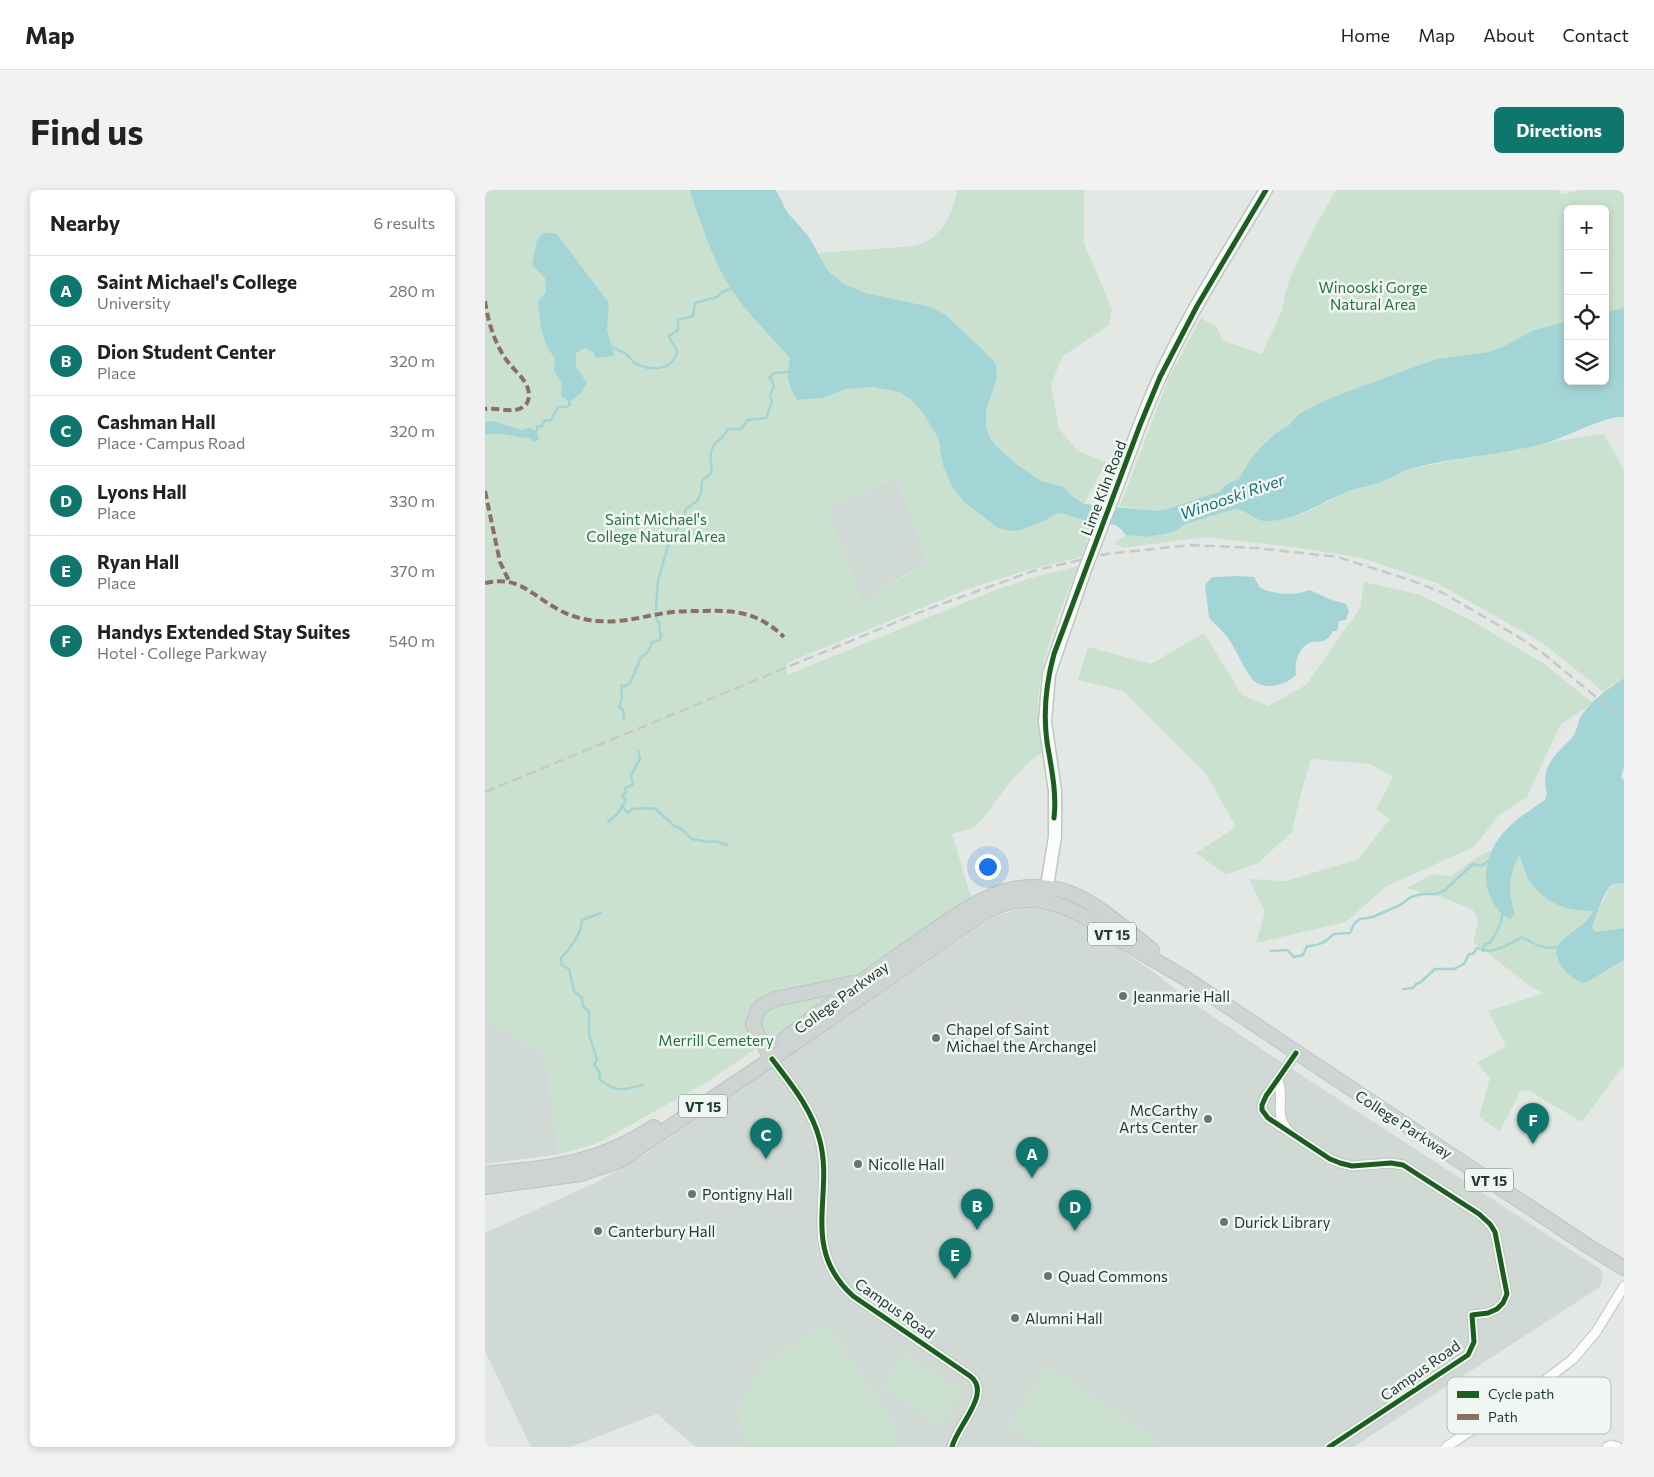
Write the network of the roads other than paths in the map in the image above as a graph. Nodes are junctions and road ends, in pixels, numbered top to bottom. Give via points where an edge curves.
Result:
1 (1266, 190) edge
2 (1041, 893) junction
3 (868, 977) junction
4 (801, 995) junction
5 (816, 1021) junction
6 (1297, 1053) junction
7 (770, 1055) junction
8 (1278, 1081) junction
9 (1293, 1134) junction
10 (485, 1174) edge
11 (485, 1187) edge
12 (1624, 1268) edge
13 (1624, 1286) edge
14 (1549, 1377) edge
15 (1466, 1434) edge
16 (952, 1447) edge
17 (1329, 1447) edge
18 (1446, 1447) edge

1 - 2 main road, Lime Kiln Road, bridge via 1172,351 1155,388 1054,654 1045,722 1055,791 1055,837
2 - 3 main road, College Parkway / VT 15 via 1030,886 981,901
2 - 5 main road, College Parkway / VT 15 via 985,912
2 - 6 main road, College Parkway / VT 15 via 1072,894 1095,906 1185,978
3 - 4 main road
3 - 5 main road, College Parkway / VT 15
4 - 5 main road via 812,1004
4 - 7 main road via 768,1002 758,1010 753,1024
5 - 7 main road, College Parkway / VT 15
6 - 8 street, Campus Road
6 - 12 main road, College Parkway / VT 15
7 - 10 main road, College Parkway / VT 15 via 619,1148 569,1164
7 - 11 main road, College Parkway / VT 15 via 619,1161 581,1174
7 - 16 street, Campus Road via 816,1127 823,1164 822,1235 825,1252 839,1280 853,1296 977,1382 977,1398
8 - 9 street, Campus Road via 1281,1119
8 - 9 street, Campus Road via 1266,1096 1263,1110 1268,1118
9 - 17 street, Campus Road via 1339,1164 1395,1162 1403,1165 1479,1214 1495,1232 1506,1289 1505,1299 1497,1309 1472,1315 1474,1342 1468,1355
13 - 14 street via 1596,1332 1573,1359
15 - 18 street

